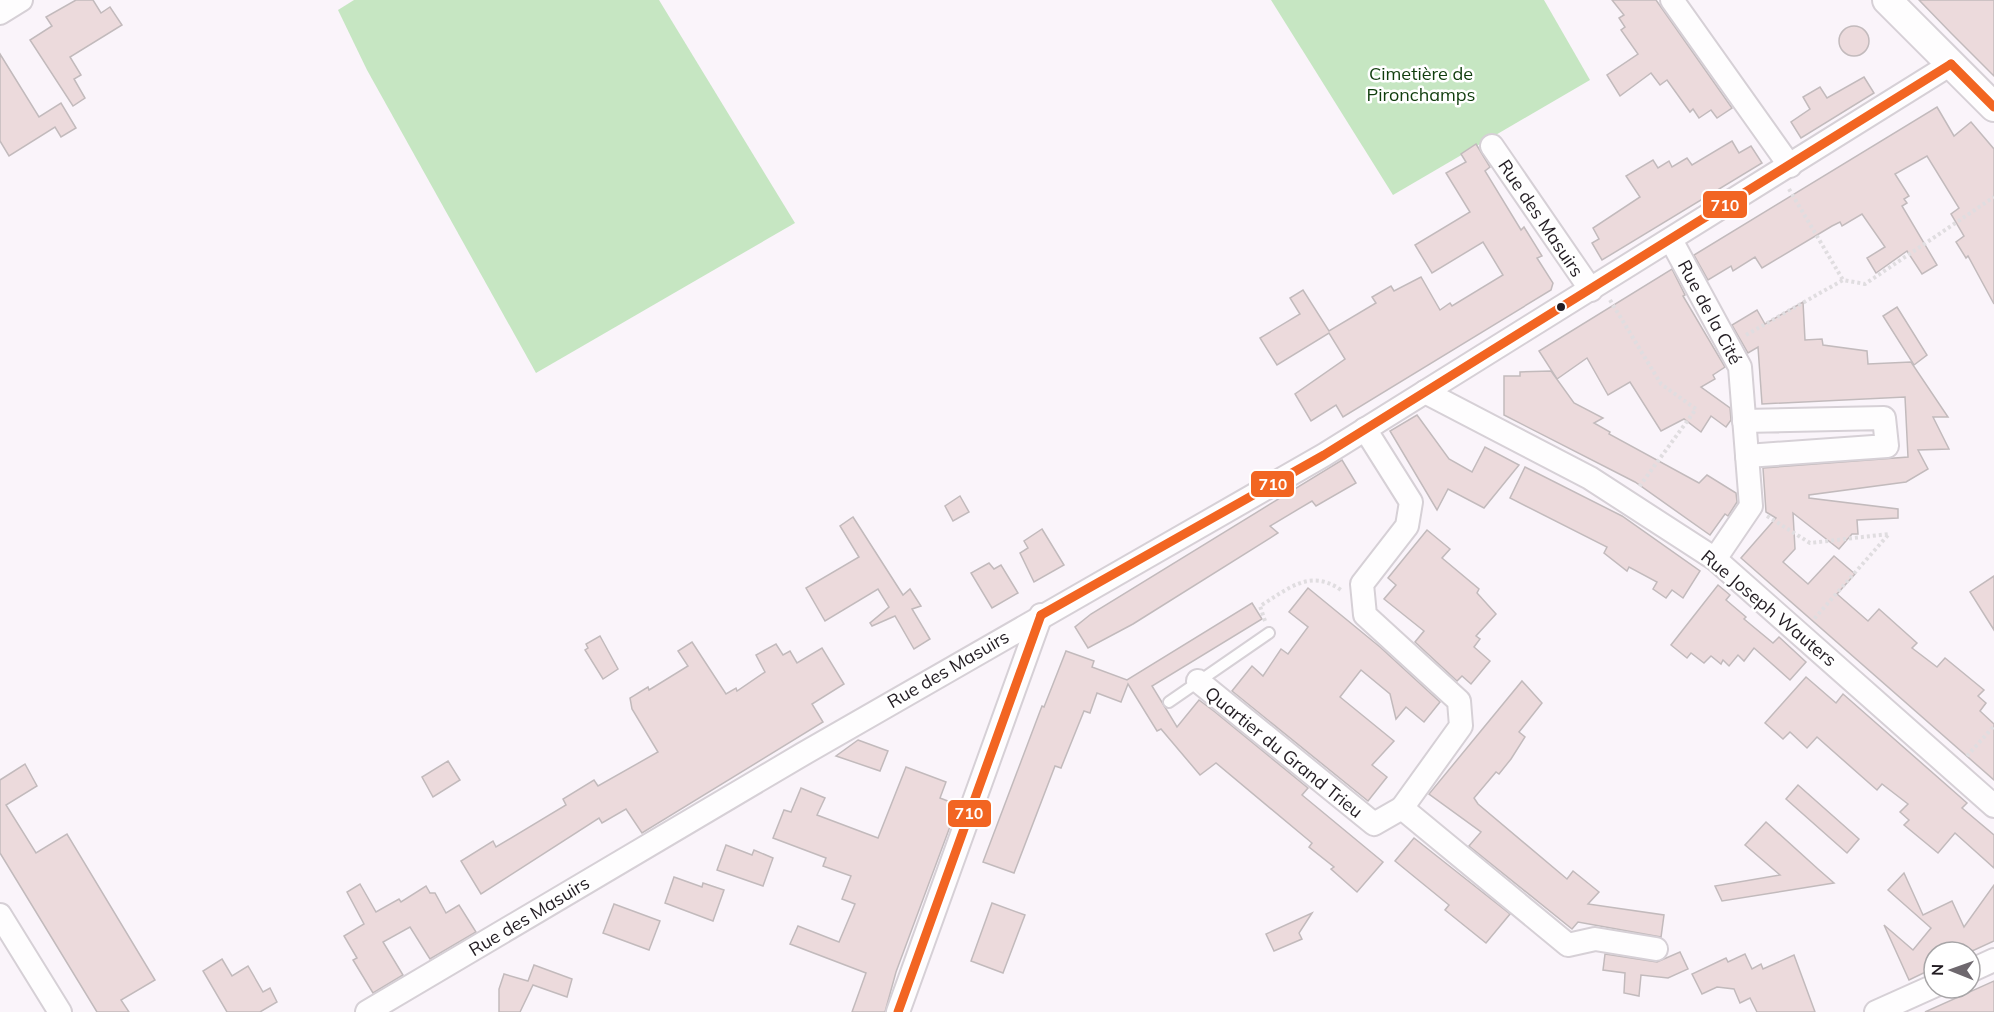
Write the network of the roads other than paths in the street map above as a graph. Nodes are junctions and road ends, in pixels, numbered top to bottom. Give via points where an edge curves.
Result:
1 (21, 0) edge
2 (1672, 0) edge
3 (1887, 0) edge
4 (0, 13) edge
5 (1951, 64) junction
6 (1994, 107) edge
7 (1492, 146) dead end
8 (1784, 170) junction
9 (1671, 240) junction
10 (1595, 287) junction
11 (1425, 392) junction
12 (1744, 422) junction
13 (1365, 429) junction
14 (1747, 456) junction
15 (1715, 559) junction
16 (1041, 615) junction
17 (1269, 633) road end
18 (1198, 681) junction
19 (1169, 702) dead end
20 (1994, 806) edge
21 (1402, 808) junction
22 (0, 915) edge
23 (1656, 949) dead end
24 (1922, 991) edge
25 (60, 1012) edge
26 (367, 1012) edge
27 (898, 1012) edge
28 (1876, 1012) edge

1 - 4 street
2 - 8 street
3 - 5 street
5 - 6 street
5 - 8 street, Rue des Masuirs
7 - 10 street, Rue des Masuirs
8 - 9 street, Rue des Masuirs
9 - 10 street, Rue des Masuirs
9 - 12 street, Rue de la Cité via 1740,367
10 - 11 street, Rue des Masuirs
11 - 13 street, Rue des Masuirs
11 - 15 street, Rue Joseph Wauters via 1590,478
12 - 14 street, Rue de la Cité
12 - 14 street via 1884,418 1887,446
13 - 16 street, Rue des Masuirs
13 - 21 street, Quartier du Grand Trieu via 1411,501 1407,526 1362,584 1365,615 1460,701 1461,726
14 - 15 street, Rue de la Cité via 1751,506
15 - 20 street, Rue Joseph Wauters
16 - 26 street, Rue des Masuirs
16 - 27 street
17 - 18 lane
18 - 19 lane
18 - 21 street, Quartier du Grand Trieu via 1374,824
21 - 23 street via 1568,945 1594,939
22 - 25 street
24 - 28 street

